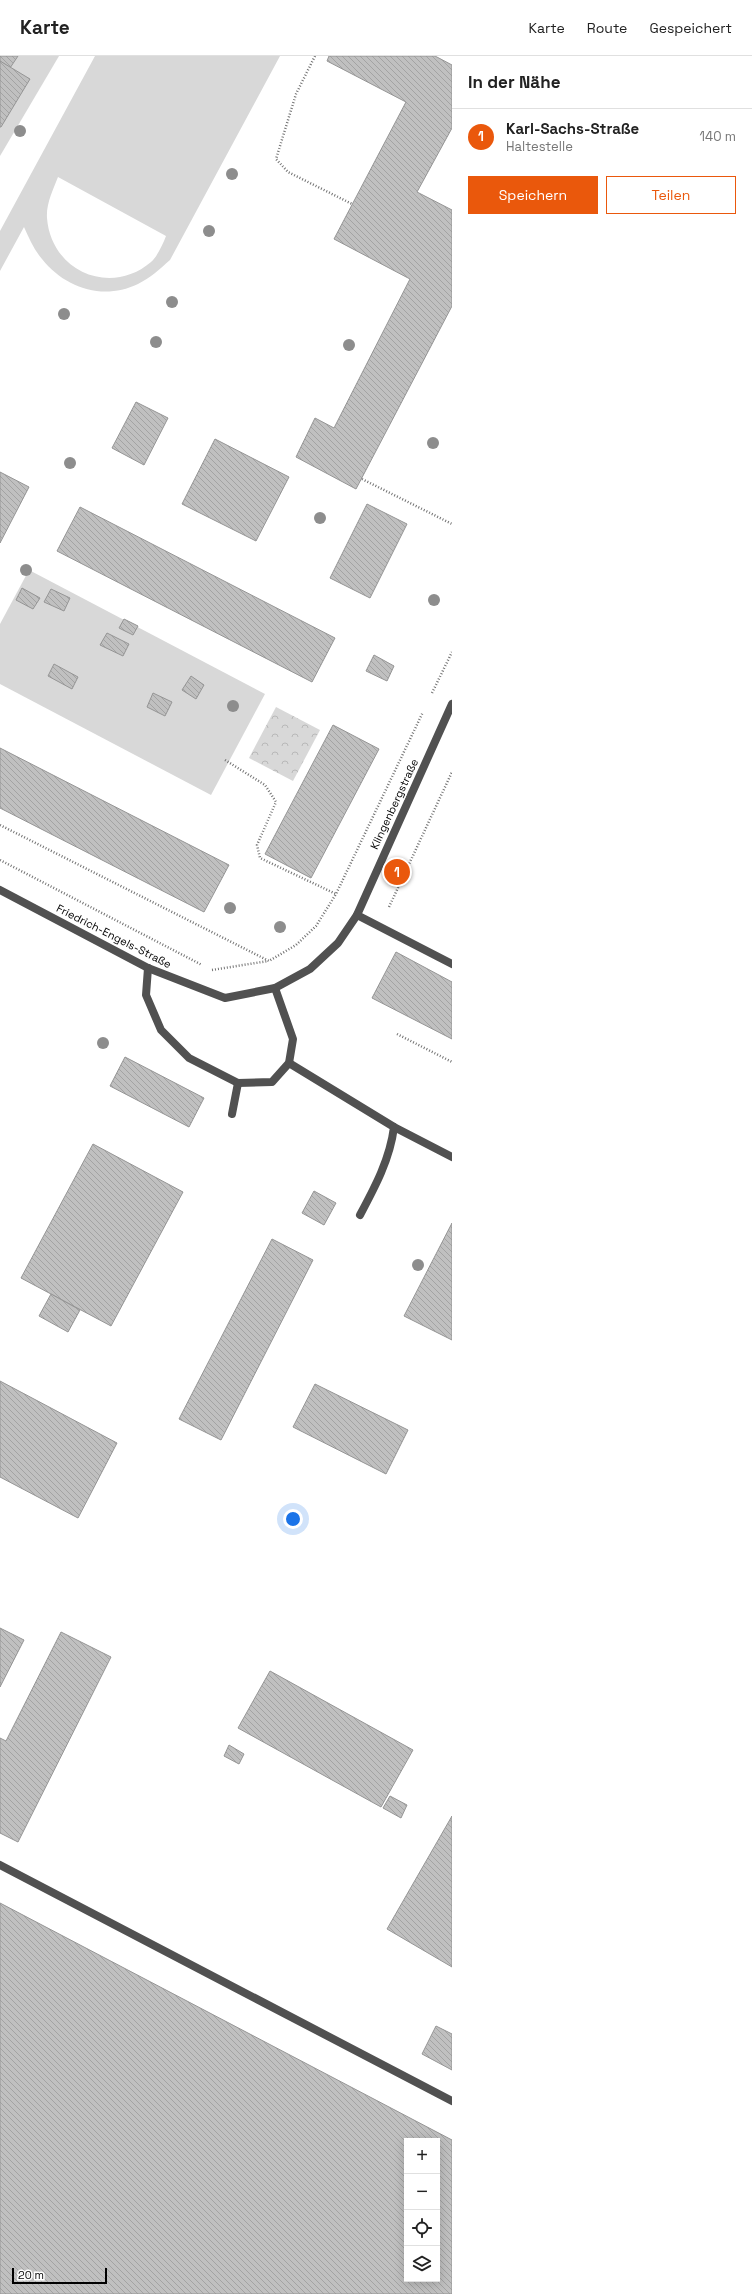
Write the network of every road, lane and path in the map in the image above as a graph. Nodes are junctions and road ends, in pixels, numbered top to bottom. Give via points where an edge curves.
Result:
1 (315, 56) edge
2 (352, 204) dead end
3 (362, 479) dead end
4 (452, 524) edge
5 (452, 652) edge
6 (431, 696) dead end
7 (452, 704) edge
8 (424, 710) dead end
9 (225, 760) dead end
10 (452, 772) edge
11 (0, 826) edge
12 (0, 860) edge
13 (0, 890) edge
14 (336, 894) junction
15 (357, 914) junction
16 (380, 926) junction
17 (269, 961) junction
18 (452, 964) edge
19 (148, 968) junction
20 (212, 970) junction
21 (219, 972) dead end
22 (275, 988) junction
23 (397, 1034) dead end
24 (452, 1062) edge
25 (289, 1063) junction
26 (238, 1084) junction
27 (232, 1114) dead end
28 (394, 1127) junction
29 (452, 1157) edge
30 (360, 1215) dead end
31 (0, 1865) edge
32 (452, 2101) edge

1 - 2 path via 296,94 276,159 288,172
3 - 4 path
5 - 6 path
7 - 15 street, Klingenbergstraße
8 - 14 path
9 - 14 path via 265,785 276,802 257,845 260,858
10 - 16 path
11 - 17 path
12 - 20 path
13 - 19 street, Friedrich-Engels-Straße
14 - 17 path via 316,926 296,945
15 - 16 street
15 - 22 street, Friedrich-Engels-Straße via 338,943 310,968
16 - 18 street
17 - 20 path
19 - 22 street, Friedrich-Engels-Straße via 225,998
19 - 26 street via 146,995 161,1030 188,1058
20 - 21 path
22 - 25 street via 293,1039
23 - 24 path
25 - 26 street via 272,1082
25 - 28 street
26 - 27 street
28 - 29 street
28 - 30 street via 392,1146
31 - 32 street

